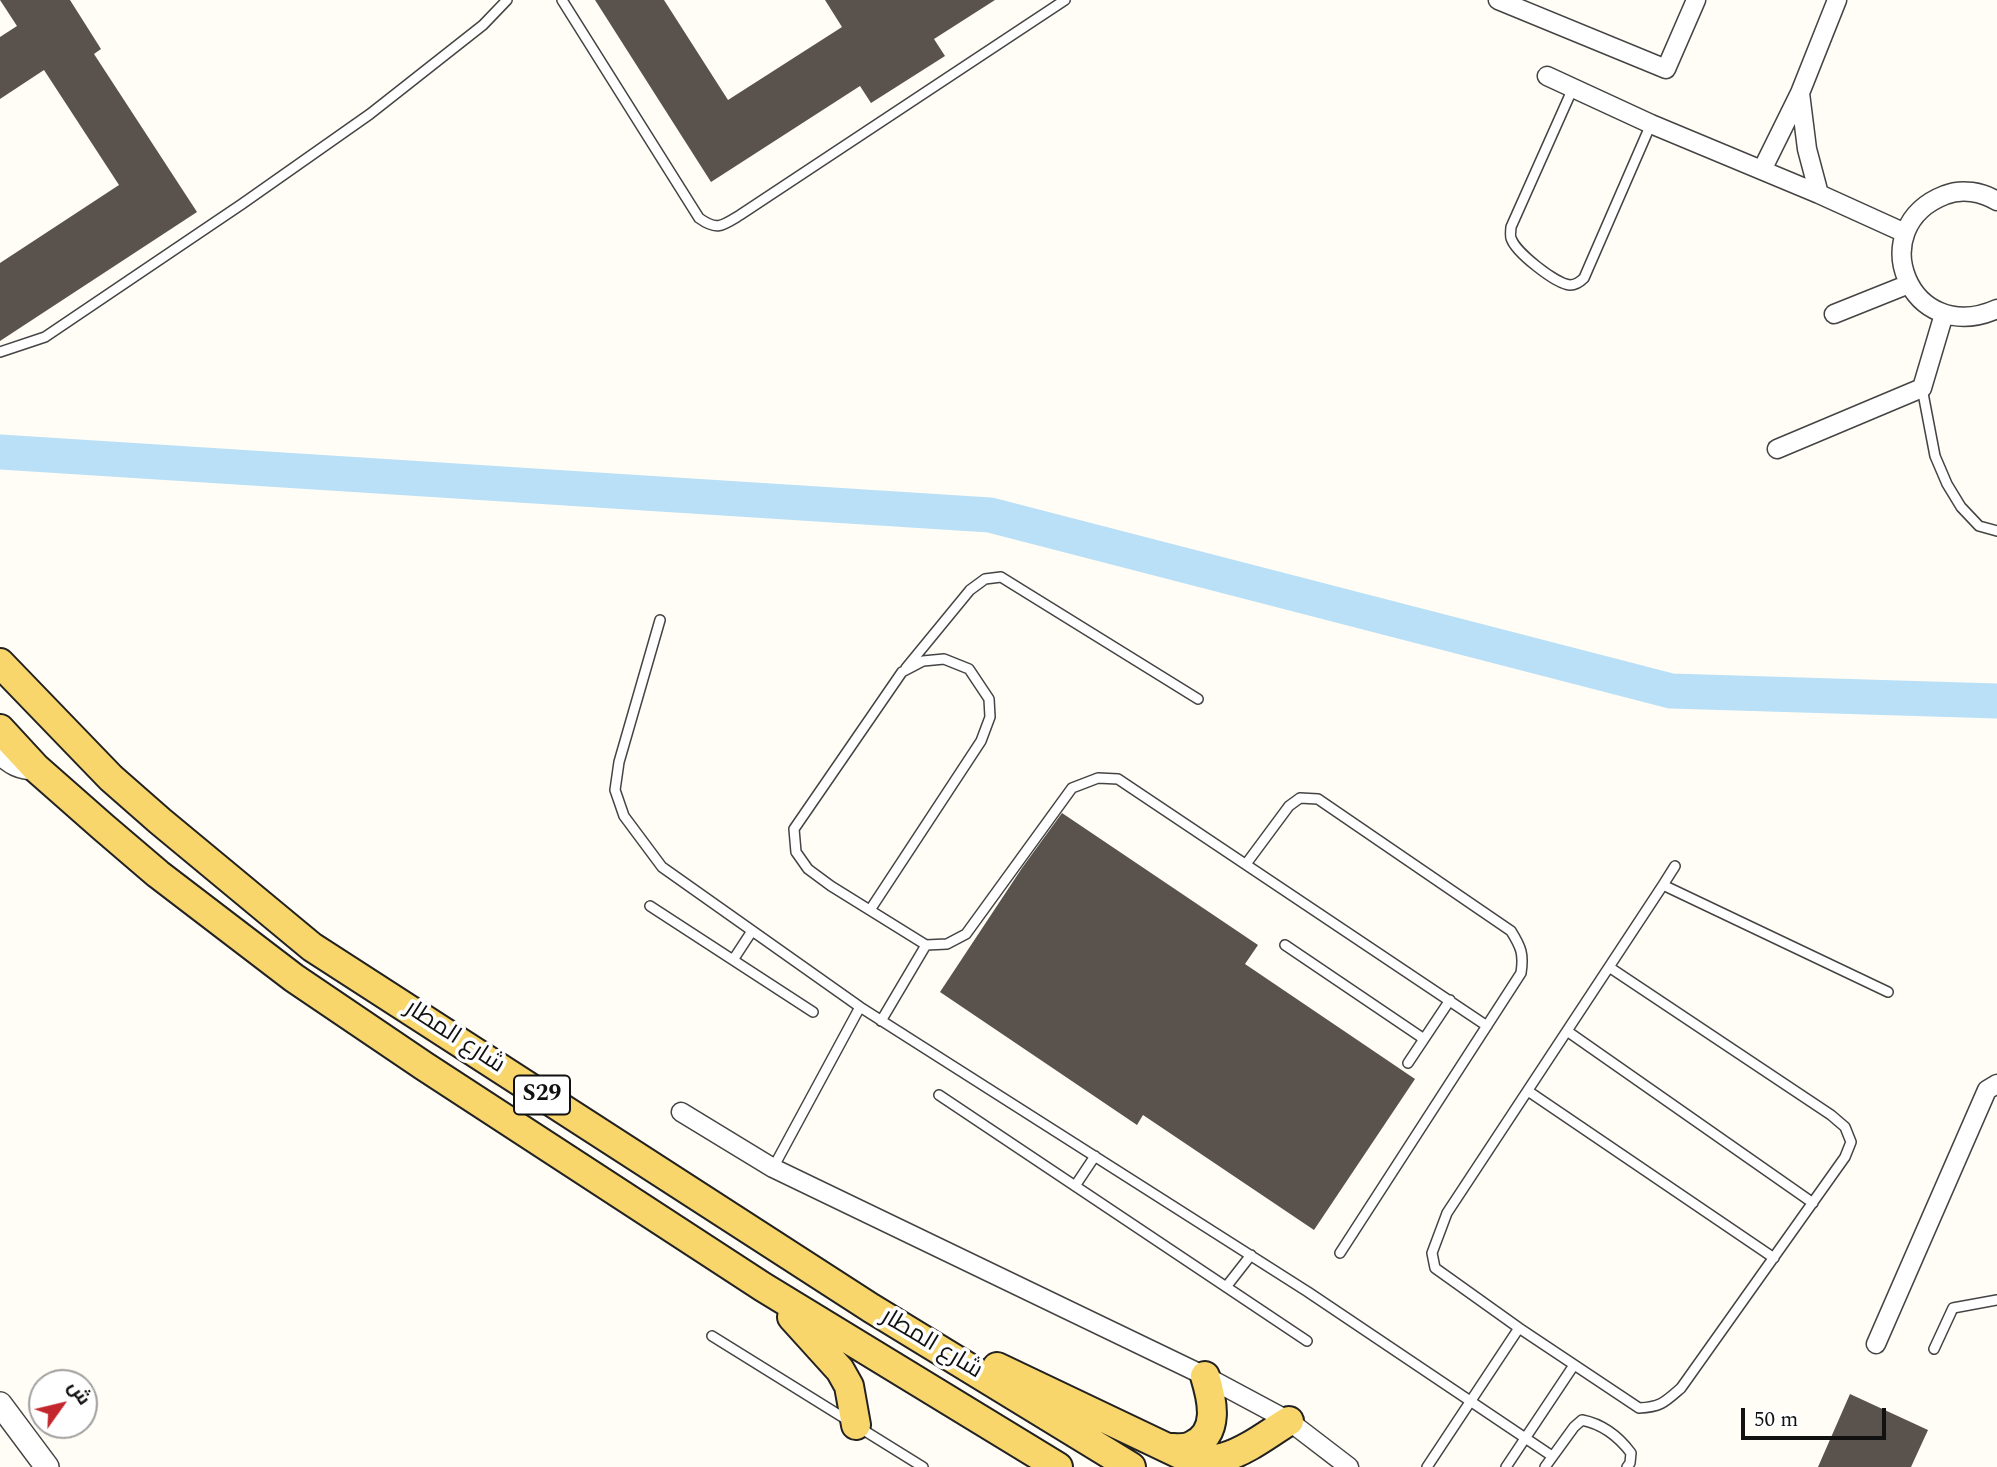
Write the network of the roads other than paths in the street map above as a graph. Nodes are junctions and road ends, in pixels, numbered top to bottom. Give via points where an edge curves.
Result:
1 (507, 0) edge
2 (562, 0) edge
3 (1065, 0) edge
4 (1498, 0) edge
5 (1696, 0) edge
6 (1837, 0) edge
7 (1547, 76) dead end
8 (1573, 88) junction
9 (1800, 93) junction
10 (1651, 124) junction
11 (1762, 170) junction
12 (1819, 194) junction
13 (1997, 201) edge
14 (1905, 233) junction
15 (1909, 284) junction
16 (1997, 309) edge
17 (1834, 314) dead end
18 (1944, 314) junction
19 (0, 352) edge
20 (1922, 388) junction
21 (1777, 449) dead end
22 (1997, 531) edge
23 (660, 620) dead end
24 (0, 663) edge
25 (902, 672) junction
26 (1198, 699) dead end
27 (0, 729) edge
28 (0, 752) edge
29 (36, 768) junction
30 (1246, 864) junction
31 (1675, 866) dead end
32 (1663, 885) junction
33 (650, 906) dead end
34 (870, 910) junction
35 (752, 931) junction
36 (926, 945) junction
37 (1285, 945) dead end
38 (733, 960) junction
39 (1609, 967) junction
40 (1888, 992) dead end
41 (1450, 1000) junction
42 (860, 1007) junction
43 (813, 1012) dead end
44 (881, 1021) junction
45 (1487, 1026) junction
46 (1567, 1031) junction
47 (1424, 1039) junction
48 (1408, 1063) dead end
49 (1997, 1083) edge
50 (1528, 1091) junction
51 (939, 1095) dead end
52 (681, 1112) dead end
53 (1095, 1156) junction
54 (773, 1168) junction
55 (1075, 1186) junction
56 (1813, 1203) junction
57 (1340, 1253) dead end
58 (1251, 1255) junction
59 (1774, 1258) junction
60 (764, 1287) junction
61 (1226, 1287) junction
62 (1997, 1300) edge
63 (871, 1308) junction
64 (1519, 1328) junction
65 (712, 1336) dead end
66 (1307, 1341) dead end
67 (1876, 1344) dead end
68 (1934, 1349) dead end
69 (1574, 1365) junction
70 (1205, 1376) junction
71 (1471, 1400) junction
72 (0, 1404) edge
73 (1289, 1421) junction
74 (856, 1425) junction
75 (1525, 1439) junction
76 (1169, 1448) junction
77 (1552, 1456) junction
78 (47, 1467) edge
79 (923, 1467) edge
80 (1058, 1467) edge
81 (1131, 1467) edge
82 (1349, 1467) edge
83 (1427, 1467) edge
84 (1506, 1467) edge
85 (1545, 1467) edge
86 (1627, 1467) edge

1 - 19 lane via 483,25 370,114 242,204 45,337
2 - 3 lane via 699,218 710,226 724,225 740,215
4 - 5 street via 1666,69
6 - 9 street
7 - 8 street
8 - 10 street
8 - 10 lane via 1510,237 1524,256 1567,285 1584,278
9 - 11 street
9 - 12 street
10 - 11 street
11 - 12 street
12 - 14 street
13 - 14 street via 1969,191 1949,193 1930,201
14 - 15 street via 1903,267
15 - 17 street
15 - 18 street via 1924,302
16 - 18 street via 1962,318
18 - 20 street
20 - 21 street
20 - 22 lane via 1936,456 1947,484 1979,526
23 - 35 lane via 615,790 624,816 662,867
24 - 63 main road, شارع المطار / S29 via 111,778 312,947
25 - 26 lane via 970,590 985,579 1001,577
25 - 34 lane via 794,829 796,852 808,869
25 - 34 lane via 923,661 944,659 969,669 989,699 990,717 981,741
27 - 29 main road, شارع المطار / S29
28 - 29 street via 12,763
29 - 60 main road, شارع المطار / S29 via 158,874 294,978
30 - 36 lane via 1118,779 1098,778 1072,788 966,934 947,944
30 - 41 lane
30 - 45 lane via 1289,807 1300,798 1318,799 1511,931 1524,958 1521,973
31 - 32 lane
32 - 39 lane
32 - 40 lane
33 - 38 lane
34 - 36 lane
35 - 38 lane
35 - 42 lane
36 - 44 lane
37 - 47 lane
38 - 43 lane
39 - 46 lane
39 - 56 lane via 1845,1127 1851,1142 1845,1157
41 - 45 lane
41 - 47 lane
42 - 44 lane
42 - 54 lane
44 - 53 lane
45 - 57 lane
46 - 50 lane
46 - 56 lane
47 - 48 lane
49 - 67 street via 1987,1090
50 - 59 lane
50 - 64 lane via 1447,1213 1432,1253 1436,1268
51 - 55 lane
52 - 54 street
53 - 55 lane
53 - 58 lane
54 - 70 street
55 - 61 lane
56 - 59 lane
58 - 61 lane
58 - 71 lane
59 - 69 lane via 1681,1388 1665,1403 1639,1408
60 - 74 main road via 841,1370 849,1386
60 - 80 main road, شارع المطار / S29
61 - 66 lane
62 - 68 lane via 1953,1308
63 - 76 main road
63 - 81 main road, شارع المطار / S29
64 - 69 lane
64 - 71 lane
65 - 74 lane
69 - 75 lane
70 - 73 street
70 - 76 main road via 1213,1410 1210,1427 1190,1447
71 - 75 lane
71 - 83 lane
72 - 78 street
73 - 76 main road via 1223,1458 1186,1457
73 - 82 street
74 - 79 lane
75 - 77 lane
75 - 84 lane
77 - 85 lane
77 - 86 lane via 1582,1420 1594,1422 1625,1445 1631,1453

